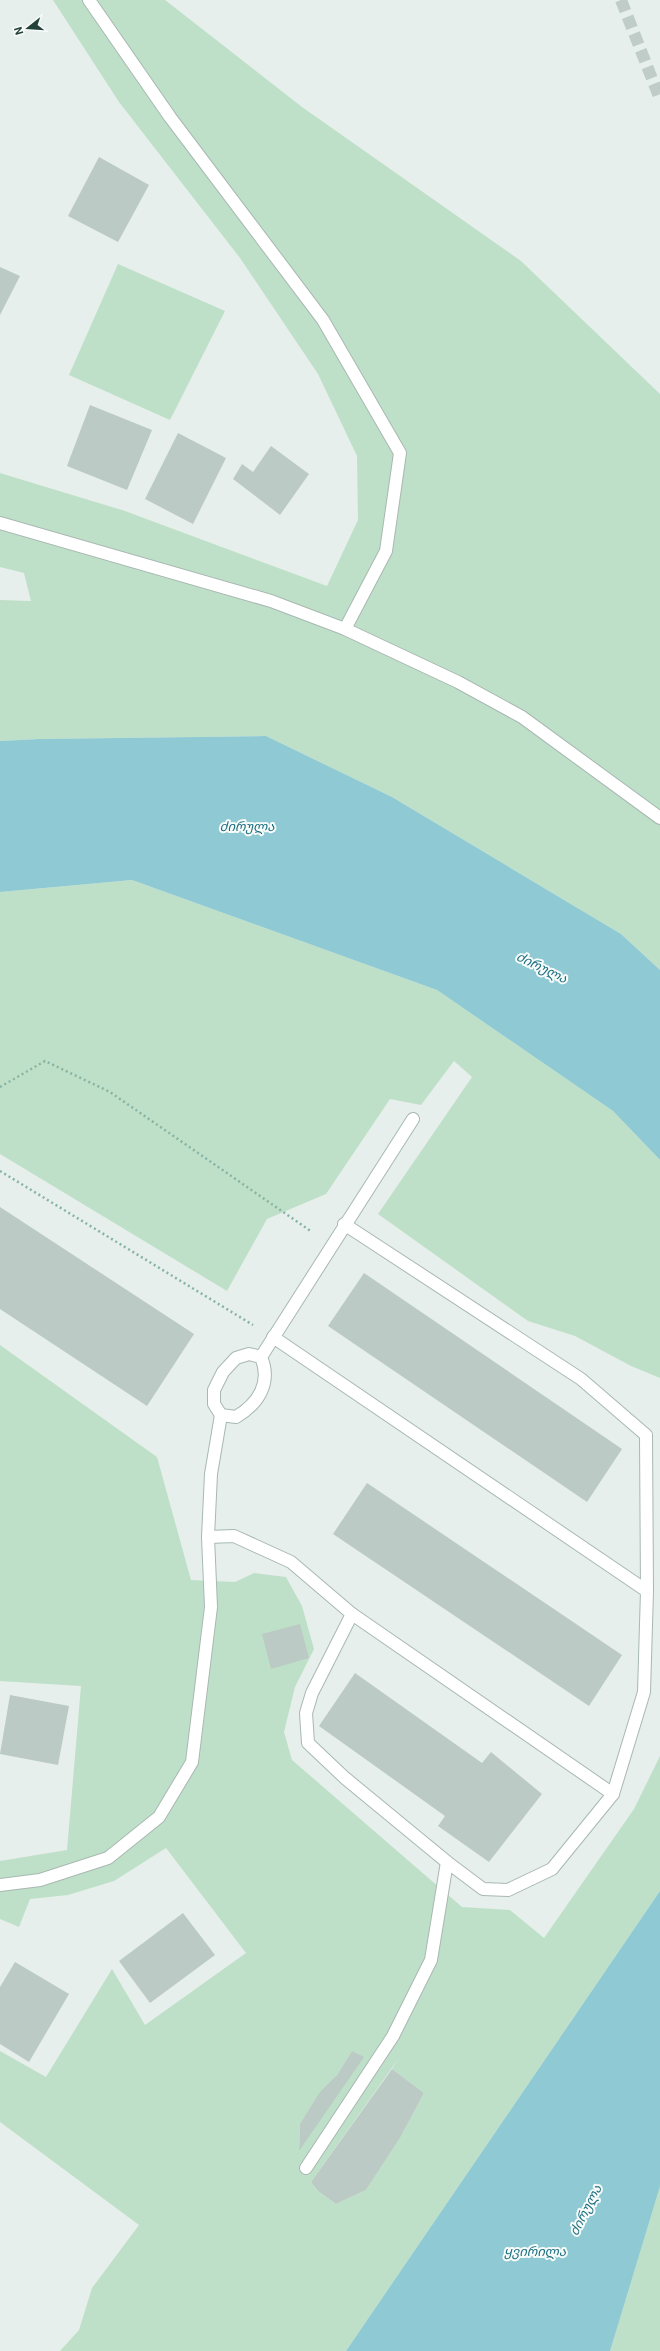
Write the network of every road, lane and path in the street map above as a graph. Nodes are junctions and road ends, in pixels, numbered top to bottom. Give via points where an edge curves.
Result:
1 (89, 0) edge
2 (0, 523) edge
3 (345, 629) junction
4 (660, 818) edge
5 (0, 1087) edge
6 (413, 1119) dead end
7 (0, 1171) edge
8 (344, 1224) junction
9 (331, 1245) junction
10 (274, 1337) junction
11 (261, 1357) junction
12 (221, 1415) junction
13 (208, 1537) junction
14 (647, 1591) junction
15 (352, 1614) junction
16 (613, 1794) junction
17 (446, 1862) junction
18 (0, 1885) edge
19 (306, 2168) dead end

1 - 3 street via 170,117 323,320 400,453 386,551
2 - 3 street via 271,601
3 - 4 street via 458,682 522,717
5 - 9 path via 46,1061 110,1092
6 - 8 street
7 - 10 path
8 - 9 street
8 - 14 street via 581,1379 646,1435
9 - 10 street
10 - 11 street
10 - 14 street
11 - 12 street via 265,1366 262,1392 250,1408 236,1417
11 - 12 street via 249,1354 236,1358 223,1372 214,1390 214,1404
12 - 13 street via 211,1474
13 - 15 street via 234,1536 291,1562
13 - 18 street via 211,1607 192,1762 159,1817 108,1858 40,1880
14 - 16 street via 644,1692
15 - 16 street
15 - 17 street via 312,1693 306,1713 308,1743 345,1778
16 - 17 street via 552,1869 508,1890 483,1889
17 - 19 street via 431,1960 393,2036

